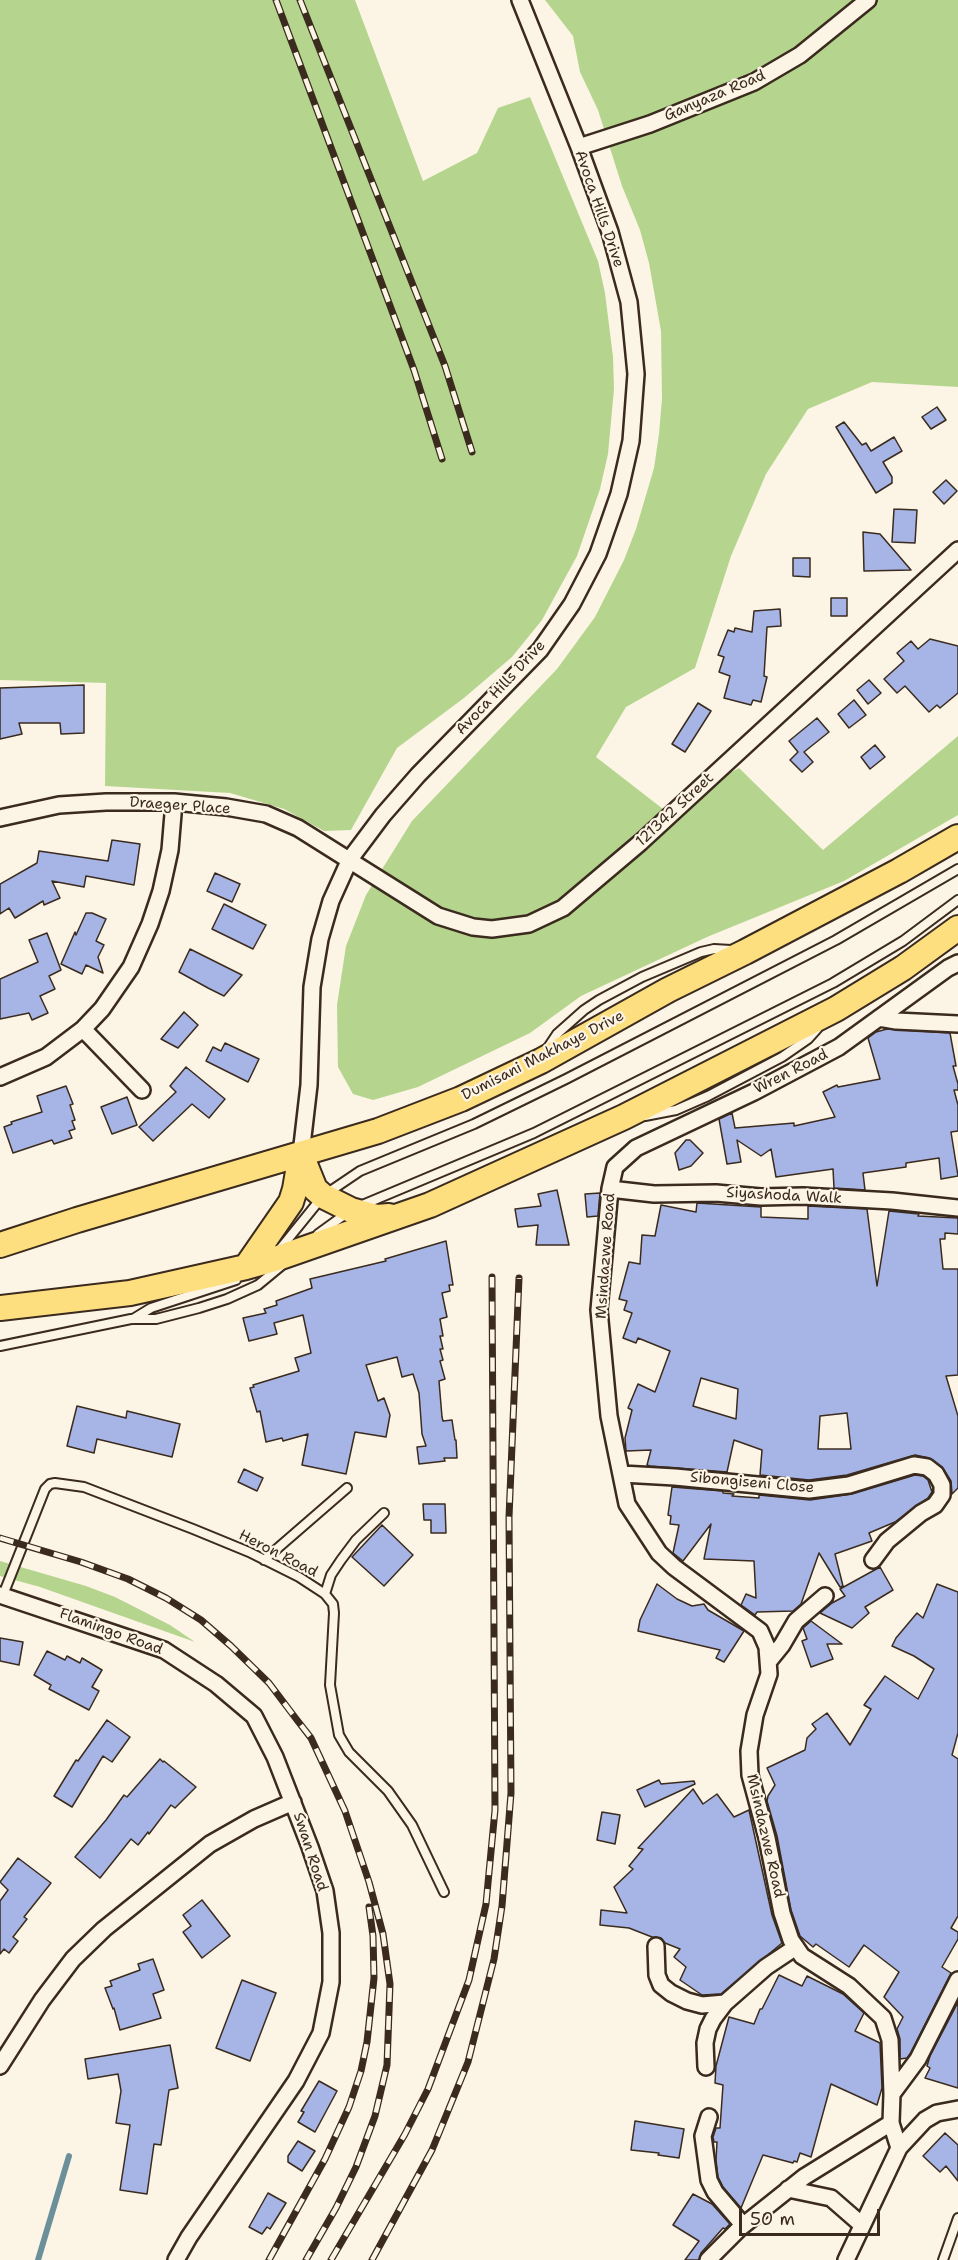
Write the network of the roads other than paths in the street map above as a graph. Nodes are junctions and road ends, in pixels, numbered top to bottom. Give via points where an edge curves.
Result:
1 (520, 0) edge
2 (868, 0) edge
3 (579, 147) junction
4 (958, 550) edge
5 (174, 802) junction
6 (0, 818) edge
7 (958, 837) edge
8 (350, 859) junction
9 (958, 869) edge
10 (958, 900) edge
11 (958, 928) edge
12 (958, 963) edge
13 (879, 1018) junction
14 (958, 1024) edge
15 (83, 1029) junction
16 (0, 1077) edge
17 (142, 1090) dead end
18 (301, 1154) junction
19 (615, 1167) joint
20 (610, 1188) junction
21 (323, 1196) junction
22 (958, 1208) edge
23 (351, 1210) junction
24 (397, 1216) junction
25 (0, 1245) edge
26 (298, 1251) junction
27 (256, 1264) junction
28 (0, 1308) edge
29 (131, 1319) junction
30 (0, 1346) edge
31 (622, 1474) junction
32 (346, 1488) dead end
33 (384, 1513) dead end
34 (264, 1560) junction
35 (873, 1560) dead end
36 (325, 1594) junction
37 (1, 1595) edge
38 (825, 1596) dead end
39 (769, 1661) junction
40 (293, 1802) junction
41 (444, 1892) dead end
42 (656, 1946) dead end
43 (796, 1947) junction
44 (958, 1980) edge
45 (725, 2003) junction
46 (0, 2066) edge
47 (706, 2067) dead end
48 (892, 2094) junction
49 (958, 2109) edge
50 (709, 2117) dead end
51 (891, 2123) junction
52 (899, 2148) junction
53 (788, 2189) junction
54 (958, 2218) edge
55 (744, 2225) junction
56 (862, 2225) junction
57 (176, 2260) edge
58 (708, 2260) edge
59 (846, 2260) edge
60 (943, 2260) edge

1 - 3 street, Avoca Hills Drive
2 - 3 street, Ganyaza Road via 800,55 754,82 650,124
3 - 8 street, Avoca Hills Drive via 610,232 629,302 636,374 631,441 619,494 593,564 572,604 540,650 418,775
4 - 8 street, 121342 Street via 641,842 572,901 546,917 520,926 492,928 456,922 422,907
5 - 6 street, Draeger Place via 59,806
5 - 8 street, Draeger Place via 266,814
5 - 15 street via 170,850 150,924 131,967
7 - 18 main road, Dumisani Makhaye Drive via 541,1061 419,1116
8 - 18 street, Avoca Hills Drive via 331,901 314,975
9 - 21 lane via 772,973 491,1116 360,1171
10 - 23 lane via 894,947 833,983 534,1133
11 - 24 main road via 836,1009 624,1118 458,1193
12 - 13 street, Wren Road
13 - 14 street
13 - 19 street, Wren Road via 812,1062 636,1148
15 - 16 street via 46,1057
15 - 17 street
18 - 21 main road via 315,1189
18 - 25 main road, Dumisani Makhaye Drive
18 - 27 main road via 291,1202
19 - 20 street, Msindazwe Road
20 - 22 street, Siyashoda Walk via 654,1194 803,1196
20 - 31 street, Msindazwe Road via 599,1310 609,1416
21 - 23 main road
21 - 27 lane via 280,1248
23 - 24 main road via 377,1217
23 - 26 lane
24 - 26 main road
26 - 27 main road
26 - 29 lane via 258,1285 227,1299 156,1319
27 - 28 main road via 130,1293
27 - 29 lane via 238,1280 151,1308
29 - 30 lane
31 - 35 street, Sibongiseni Close via 809,1490 849,1485 914,1465 927,1467 936,1473 942,1495 935,1505 887,1541
31 - 39 street, Msindazwe Road via 627,1504 659,1552 760,1631
32 - 34 lane
33 - 36 lane via 341,1560
34 - 36 lane, Heron Road
34 - 37 lane, Heron Road via 84,1487 55,1483 45,1489
36 - 41 lane, Heron Road via 334,1613 330,1685 339,1735 412,1825
37 - 40 street, Flamingo Road via 164,1650 216,1684 254,1716
38 - 39 street via 796,1621
39 - 43 street, Msindazwe Road via 769,1674 755,1715 750,1775 782,1913
40 - 46 street, Swan Road via 210,1844 104,1929 73,1959
40 - 57 street, Swan Road via 325,1891 331,1933 330,1982 321,2033 296,2081
42 - 45 street via 657,1975 670,1993 702,2005
43 - 45 street
43 - 48 street, Msindazwe Road via 802,1956 849,1986 883,2018 890,2040
44 - 48 street via 918,2059
45 - 47 street via 708,2029
48 - 51 street, Msindazwe Road
49 - 52 street via 925,2120
50 - 55 street via 703,2136 709,2180
51 - 52 street, Msindazwe Road
51 - 53 street
52 - 56 street
53 - 55 street
53 - 56 street via 831,2198
54 - 60 lane
55 - 58 street
56 - 59 street

